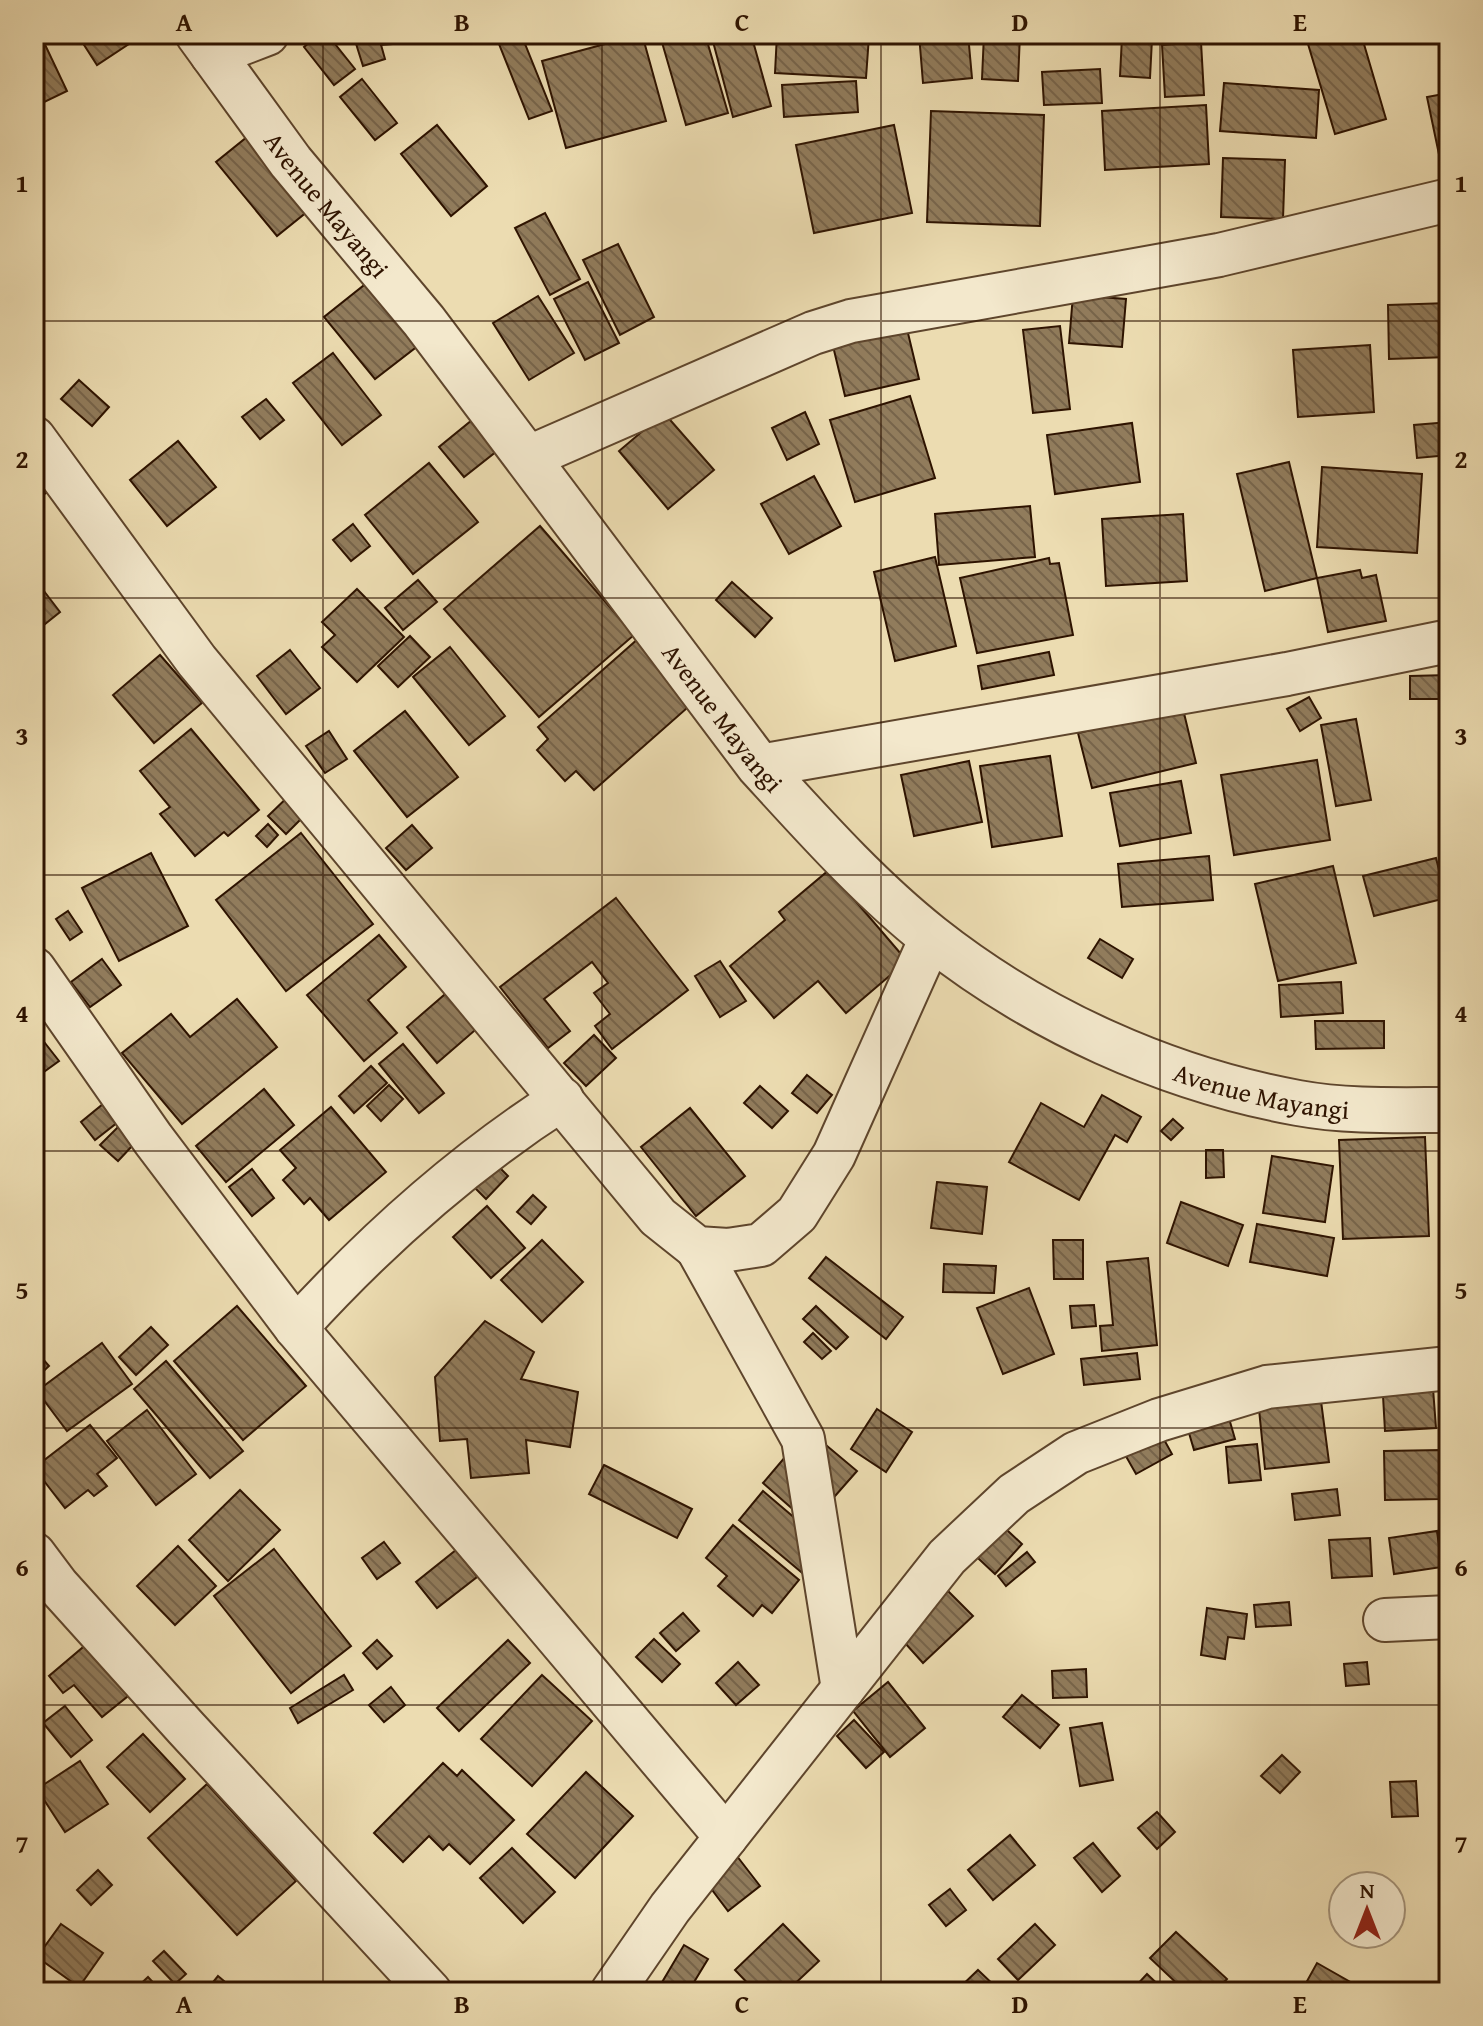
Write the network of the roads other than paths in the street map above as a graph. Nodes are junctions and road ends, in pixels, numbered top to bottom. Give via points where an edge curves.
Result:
1 (267, 34) edge
2 (205, 45) edge
3 (1449, 200) edge
4 (34, 438) edge
5 (527, 458) junction
6 (1449, 641) edge
7 (759, 766) junction
8 (931, 938) junction
9 (34, 969) edge
10 (562, 1099) junction
11 (1449, 1110) edge
12 (697, 1248) junction
13 (296, 1328) junction
14 (1449, 1368) edge
15 (34, 1554) edge
16 (1449, 1617) edge
17 (1385, 1620) dead end
18 (843, 1689) junction
19 (726, 1837) junction
20 (430, 1992) edge
21 (612, 1992) edge

1 - 2 street
2 - 5 street, Avenue Mayangi via 291,162 424,321
3 - 5 street via 1219,255 851,321
4 - 10 street via 197,661
5 - 7 street, Avenue Mayangi
6 - 7 street
7 - 8 street, Avenue Mayangi
8 - 11 street, Avenue Mayangi via 1088,1036 1209,1080 1300,1103
8 - 12 street via 834,1155 797,1214 761,1245
9 - 13 street via 153,1139
10 - 12 street via 658,1217
10 - 13 street via 489,1147 403,1218
12 - 18 street via 803,1439
13 - 19 street
14 - 18 street via 1267,1387 1159,1420 1076,1453 1014,1494 947,1557
15 - 20 street
16 - 17 street
18 - 19 street
19 - 21 street

